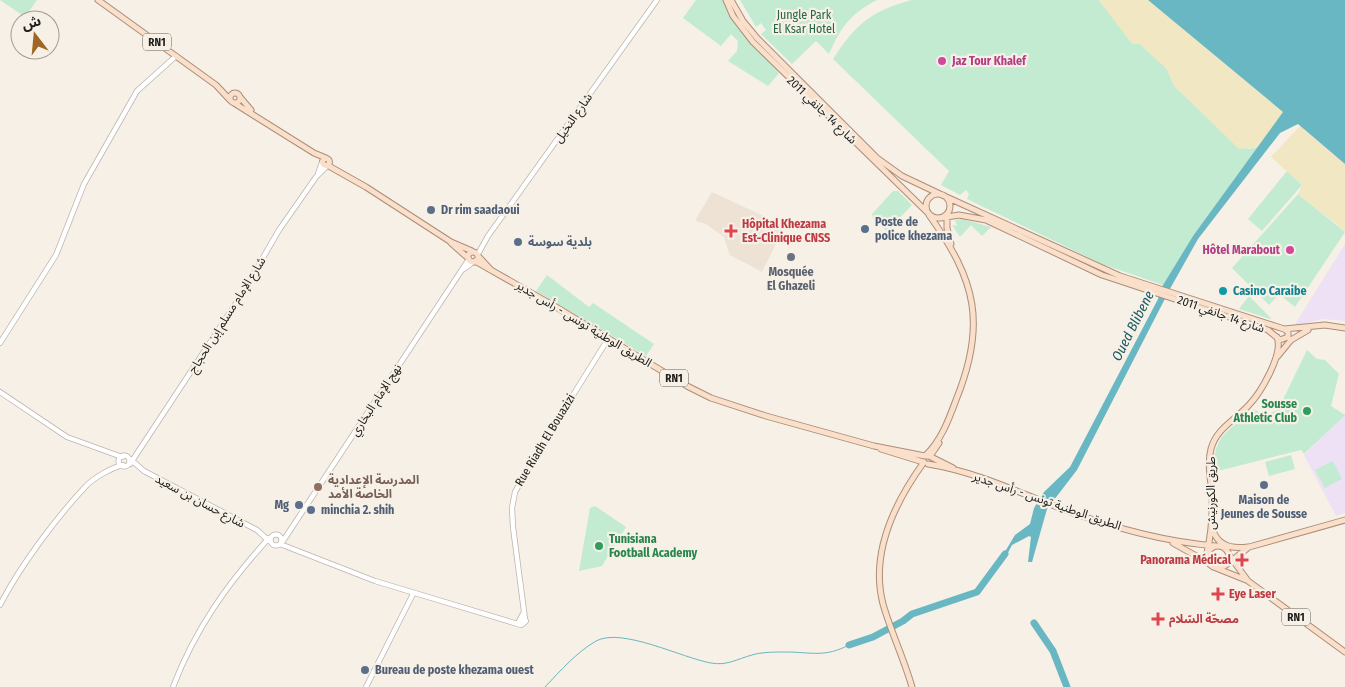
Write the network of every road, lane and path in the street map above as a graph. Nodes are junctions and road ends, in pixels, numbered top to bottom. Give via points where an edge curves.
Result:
1 (98, 0) edge
2 (657, 0) edge
3 (726, 0) edge
4 (731, 0) edge
5 (175, 55) junction
6 (216, 85) junction
7 (234, 93) junction
8 (240, 97) junction
9 (232, 101) junction
10 (253, 113) junction
11 (327, 162) junction
12 (941, 195) junction
13 (929, 214) junction
14 (945, 216) junction
15 (450, 242) junction
16 (953, 249) junction
17 (475, 253) junction
18 (471, 260) junction
19 (491, 270) junction
20 (1160, 291) junction
21 (1170, 294) junction
22 (1315, 327) junction
23 (1345, 328) edge
24 (1284, 329) junction
25 (1277, 337) junction
26 (608, 339) junction
27 (0, 342) edge
28 (1275, 359) junction
29 (0, 392) edge
30 (941, 435) junction
31 (936, 450) junction
32 (106, 453) junction
33 (927, 460) junction
34 (117, 462) junction
35 (127, 462) junction
36 (946, 465) junction
37 (111, 470) junction
38 (144, 471) junction
39 (959, 471) junction
40 (1345, 520) edge
41 (1212, 524) junction
42 (290, 528) junction
43 (1164, 539) junction
44 (276, 540) junction
45 (1209, 545) junction
46 (1216, 546) junction
47 (1249, 547) junction
48 (1207, 553) junction
49 (1230, 558) junction
50 (1209, 564) junction
51 (1216, 568) junction
52 (1248, 581) junction
53 (413, 594) junction
54 (0, 605) edge
55 (522, 618) junction
56 (506, 619) junction
57 (1345, 652) edge
58 (173, 687) edge
59 (366, 687) edge
60 (912, 687) edge

1 - 5 main road, الطريق الوطنية تونس - رأس جدير / RN1
2 - 17 street, شارع النخيل
3 - 13 main road, شارع 14 جانفي 2011 via 753,42
4 - 12 main road, شارع 14 جانفي 2011 via 757,38 876,157 894,171
5 - 6 main road, الطريق الوطنية تونس - رأس جدير / RN1
5 - 27 street via 137,91 84,184 56,255
6 - 7 main road, الطريق الوطنية تونس - رأس جدير / RN1
6 - 9 main road, الطريق الوطنية تونس - رأس جدير / RN1
7 - 8 main road, RN1
7 - 9 main road
8 - 9 main road via 239,101
8 - 10 main road, الطريق الوطنية تونس - رأس جدير / RN1
9 - 10 main road, الطريق الوطنية تونس - رأس جدير / RN1
10 - 11 main road, الطريق الوطنية تونس - رأس جدير / RN1
11 - 15 main road, الطريق الوطنية تونس - رأس جدير / RN1
11 - 35 street, شارع اﻹمام مسلم إبن الحجاج via 279,230 242,294 138,454
12 - 13 main road via 932,195 926,201
12 - 14 main road via 950,204
12 - 20 main road, شارع 14 جانفي 2011 via 1102,269
13 - 14 main road
13 - 16 main road, شارع 14 جانفي 2011
14 - 16 main road
14 - 20 main road via 966,215 986,220 1102,275
15 - 17 main road, الطريق الوطنية تونس - رأس جدير / RN1
15 - 18 main road, الطريق الوطنية تونس - رأس جدير / RN1
16 - 30 main road via 972,301 974,328 964,380
17 - 18 main road
17 - 18 main road
17 - 19 main road, الطريق الوطنية تونس - رأس جدير / RN1
18 - 19 main road, الطريق الوطنية تونس - رأس جدير / RN1
18 - 42 street, نهج الإمام البخاري via 377,397 310,503
19 - 26 main road, الطريق الوطنية تونس - رأس جدير / RN1
20 - 21 main road
21 - 24 main road, شارع 14 جانفي 2011
21 - 25 main road, شارع 14 جانفي 2011 via 1268,330
22 - 23 main road, شارع 14 جانفي 2011
22 - 24 main road, شارع 14 جانفي 2011
22 - 28 main road via 1291,340
24 - 25 main road, شارع 14 جانفي 2011 via 1288,332 1287,338
25 - 28 main road, طريق الكورنيش via 1279,344
26 - 33 main road, الطريق الوطنية تونس - رأس جدير / RN1 via 711,398
26 - 55 street, Rue Riadh El Bouazizi via 515,492 513,527 524,611
28 - 41 main road, طريق الكورنيش via 1255,398 1225,426 1211,449
29 - 32 street, شارع حسان بن سعيد via 67,437
30 - 31 main road
30 - 33 main road
31 - 33 main road
31 - 36 main road
32 - 34 street, شارع حسان بن سعيد
32 - 35 street, شارع حسان بن سعيد
33 - 36 main road, الطريق الوطنية تونس - رأس جدير / RN1
33 - 39 main road, الطريق الوطنية تونس - رأس جدير / RN1
33 - 60 main road via 897,508 883,543 879,585
34 - 35 street, شارع اﻹمام مسلم إبن الحجاج via 118,459
34 - 37 street
35 - 37 street
35 - 38 street, شارع حسان بن سعيد
35 - 38 street, شارع حسان بن سعيد
36 - 39 main road, الطريق الوطنية تونس - رأس جدير / RN1
37 - 54 street via 91,481 83,490 30,558
38 - 44 street, شارع حسان بن سعيد
39 - 43 main road, الطريق الوطنية تونس - رأس جدير / RN1 via 1089,518
40 - 47 main road
41 - 45 main road, طريق الكورنيش
41 - 47 main road via 1222,544 1234,548
42 - 44 street
42 - 44 street
43 - 45 main road, الطريق الوطنية تونس - رأس جدير / RN1
43 - 50 main road, الطريق الوطنية تونس - رأس جدير / RN1
44 - 53 street via 337,568
44 - 58 street via 265,544 234,576 180,667
45 - 46 main road, الطريق الوطنية تونس - رأس جدير / RN1
45 - 48 main road, طريق الكورنيش
46 - 48 main road
46 - 49 main road, RN1 via 1224,548
47 - 49 main road
48 - 50 main road
49 - 51 main road via 1226,565
49 - 52 main road, RN1
50 - 51 main road, RN1
51 - 52 main road, RN1
52 - 57 main road, RN1
53 - 56 street
53 - 59 street
55 - 56 street
55 - 56 street via 521,624

